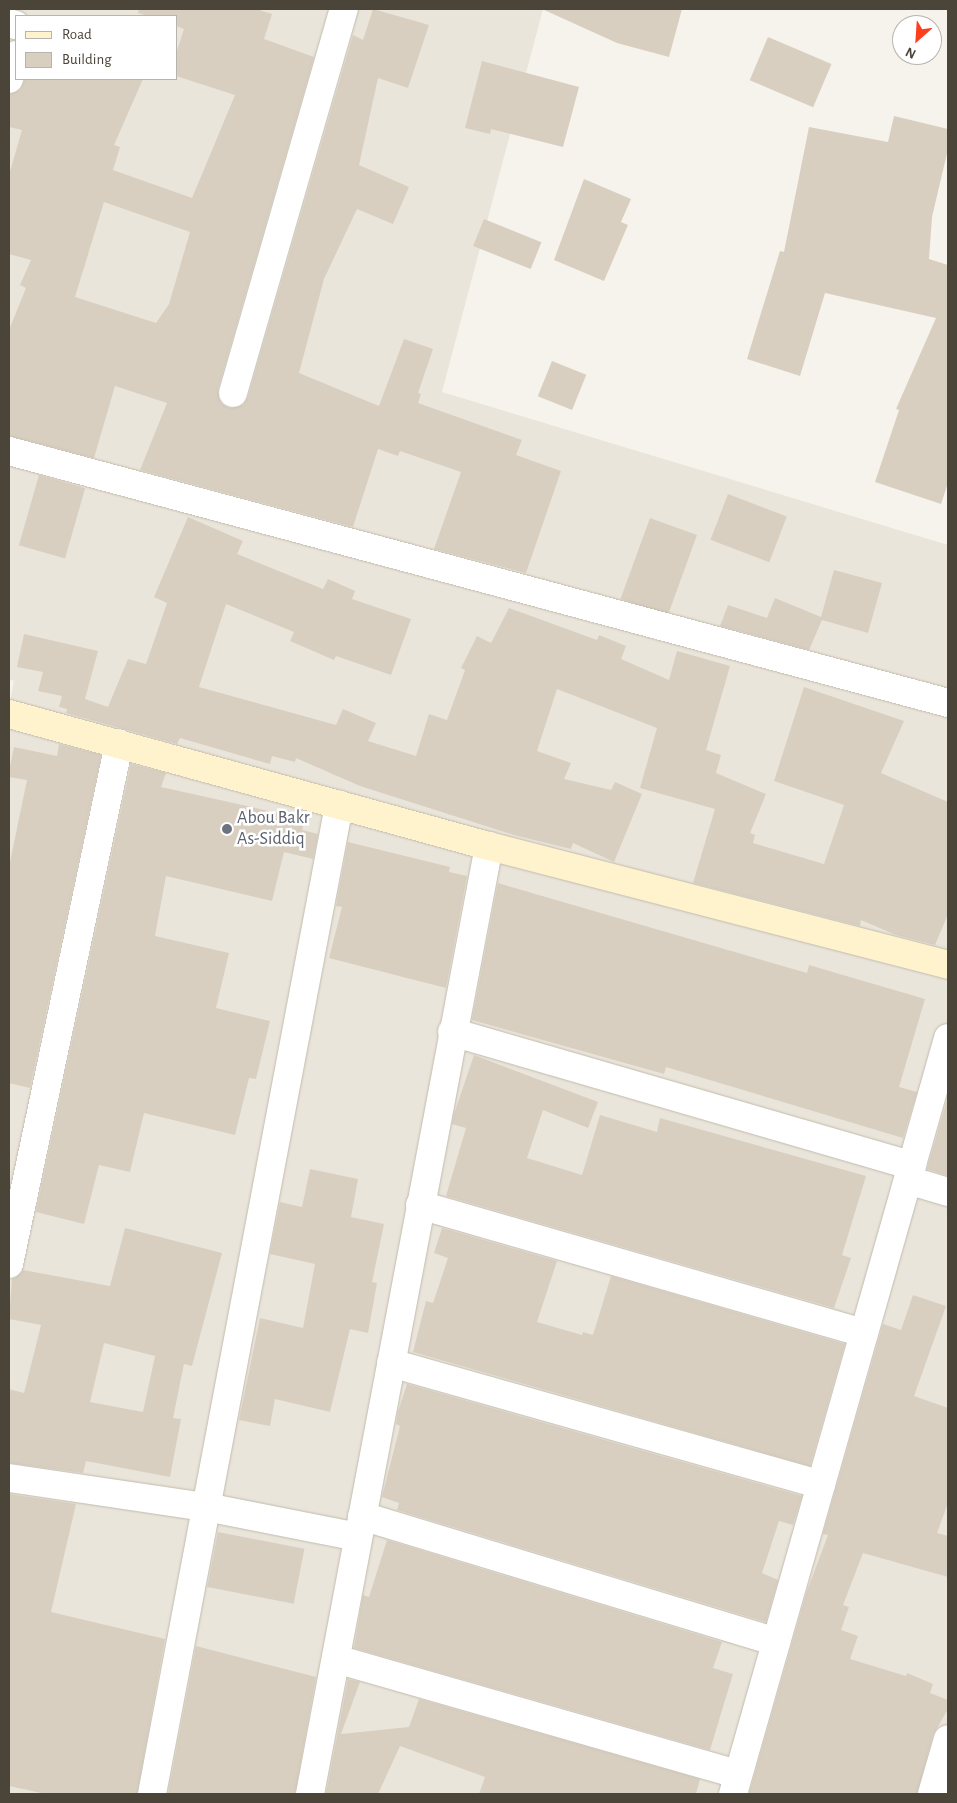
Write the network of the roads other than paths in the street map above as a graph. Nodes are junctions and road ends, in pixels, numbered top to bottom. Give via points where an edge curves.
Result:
1 (344, 9) edge
2 (15, 58) edge
3 (9, 79) edge
4 (233, 393) dead end
5 (9, 451) edge
6 (948, 703) edge
7 (9, 714) edge
8 (119, 744) junction
9 (339, 805) junction
10 (489, 846) junction
11 (948, 965) edge
12 (452, 1032) junction
13 (948, 1038) edge
14 (910, 1173) junction
15 (948, 1192) edge
16 (420, 1205) junction
17 (9, 1264) edge
18 (864, 1333) junction
19 (391, 1363) junction
20 (9, 1478) edge
21 (821, 1485) junction
22 (206, 1507) junction
23 (360, 1527) junction
24 (776, 1642) junction
25 (336, 1659) junction
26 (948, 1739) edge
27 (736, 1784) edge
28 (152, 1794) edge
29 (310, 1794) edge
30 (932, 1794) edge

1 - 4 street
2 - 3 street
5 - 6 street
7 - 8 main road
8 - 9 main road
8 - 17 street
9 - 10 main road
9 - 22 street
10 - 11 main road
10 - 12 street
12 - 14 street
12 - 16 street
13 - 14 street
14 - 15 street
14 - 18 street
16 - 18 street
16 - 19 street
18 - 21 street
19 - 21 street
19 - 23 street
20 - 22 street
21 - 24 street
22 - 23 street
22 - 28 street
23 - 24 street
23 - 25 street
24 - 27 street
25 - 27 street
25 - 29 street
26 - 30 street

